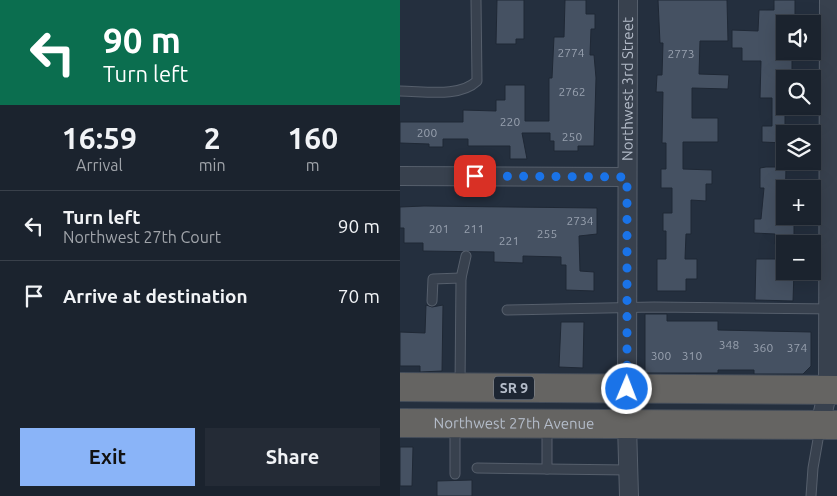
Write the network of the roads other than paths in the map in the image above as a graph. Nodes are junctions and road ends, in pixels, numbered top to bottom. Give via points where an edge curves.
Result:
1 (476, 0) edge
2 (628, 0) edge
3 (829, 0) edge
4 (400, 91) edge
5 (400, 176) edge
6 (627, 177) junction
7 (466, 256) dead end
8 (461, 278) junction
9 (432, 301) dead end
10 (627, 307) junction
11 (833, 309) edge
12 (507, 310) dead end
13 (400, 387) edge
14 (460, 388) junction
15 (627, 389) junction
16 (753, 390) junction
17 (833, 390) edge
18 (400, 423) edge
19 (455, 424) junction
20 (489, 425) junction
21 (548, 425) junction
22 (627, 425) junction
23 (829, 425) edge
24 (477, 468) dead end
25 (548, 469) junction
26 (628, 470) junction
27 (455, 474) dead end
28 (628, 496) edge
29 (811, 496) edge

1 - 4 lane via 477,81 469,89 457,92
2 - 6 street, Northwest 3rd Street
3 - 11 street
5 - 6 street
6 - 10 street, Northwest 3rd Street
7 - 8 lane
8 - 9 lane via 433,279
8 - 14 lane
10 - 11 lane
10 - 12 lane
10 - 15 street, Northwest 3rd Street
11 - 17 street
13 - 14 highway, SR 9
14 - 15 highway, SR 9
15 - 16 highway, SR 9
15 - 20 highway via 607,409 506,412 496,416
16 - 17 highway, SR 9
16 - 22 highway via 719,403 650,406 632,415
17 - 23 street
18 - 19 highway, Northwest 27th Avenue
19 - 20 highway, Northwest 27th Avenue
19 - 27 lane
20 - 21 highway, Northwest 27th Avenue
21 - 22 highway, Northwest 27th Avenue
21 - 25 lane
22 - 23 highway, Northwest 27th Avenue
22 - 26 street
23 - 29 lane via 813,468
24 - 25 lane
25 - 26 lane
26 - 28 street

